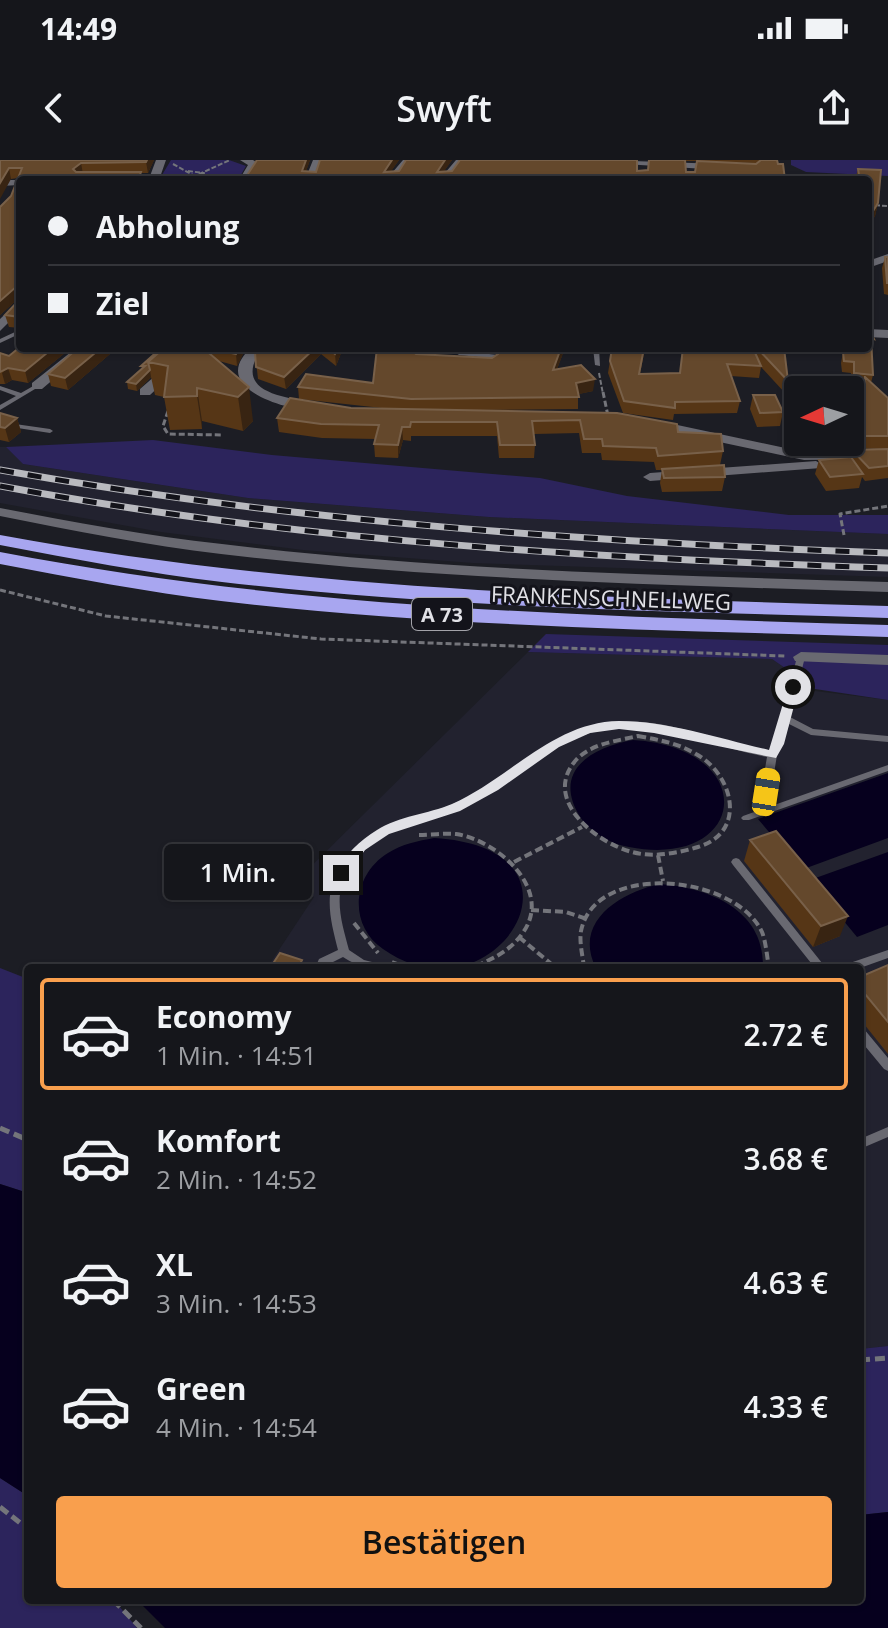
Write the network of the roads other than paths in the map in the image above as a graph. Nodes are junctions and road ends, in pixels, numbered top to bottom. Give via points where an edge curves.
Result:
1 (245, 160) edge
2 (408, 160) edge
3 (461, 160) edge
4 (607, 160) edge
5 (636, 164) edge
6 (692, 164) edge
7 (739, 168) edge
8 (246, 176) edge
9 (394, 176) edge
10 (447, 176) edge
11 (16, 309) edge
12 (0, 329) edge
13 (79, 352) edge
14 (189, 352) edge
15 (253, 352) edge
16 (459, 352) edge
17 (596, 352) edge
18 (515, 359) edge
19 (177, 363) junction
20 (481, 365) edge
21 (492, 365) edge
22 (598, 365) road end
23 (202, 367) edge
24 (226, 371) edge
25 (244, 374) junction
26 (37, 386) joint
27 (0, 388) edge
28 (145, 392) dead end
29 (18, 394) junction
30 (0, 408) edge
31 (330, 410) edge
32 (0, 415) edge
33 (608, 418) edge
34 (50, 431) dead end
35 (888, 455) edge
36 (835, 458) junction
37 (650, 477) dead end
38 (0, 512) edge
39 (0, 540) edge
40 (0, 558) edge
41 (888, 587) edge
42 (888, 612) edge
43 (888, 631) edge
44 (801, 657) joint
45 (888, 660) edge
46 (785, 718) junction
47 (888, 739) edge
48 (772, 755) junction
49 (888, 768) edge
50 (766, 792) dead end
51 (746, 818) dead end
52 (736, 862) dead end
53 (344, 952) junction
54 (888, 954) edge
55 (322, 964) edge
56 (365, 964) edge
57 (818, 964) edge
58 (859, 964) edge
59 (864, 1037) edge
60 (888, 1066) edge
61 (888, 1132) edge
62 (864, 1142) edge

1 - 8 street via 254,164
2 - 9 street
3 - 10 street
4 - 5 street
5 - 6 street
6 - 7 street
11 - 12 street
13 - 26 street
14 - 19 street
15 - 25 street
16 - 18 lane
17 - 22 lane
19 - 23 street
19 - 28 street
20 - 21 lane
24 - 25 street
25 - 31 street via 253,388 268,396
26 - 29 lane
27 - 29 lane
29 - 30 lane
32 - 34 lane via 13,426
33 - 36 street via 783,453
35 - 36 street
36 - 37 street via 810,467
38 - 41 street via 156,541 299,558 564,576
39 - 42 highway, FRANKENSCHNELLWEG / A 73 via 166,570 316,587
40 - 43 highway, FRANKENSCHNELLWEG / A 73 via 97,578 279,602 444,615
44 - 45 street
44 - 46 lane
46 - 47 lane via 811,732
46 - 48 lane
48 - 50 lane
48 - 53 lane via 619,725 588,730 555,744 494,787 455,807 385,830 361,847 341,873 332,903
49 - 51 lane
52 - 57 lane
53 - 55 lane
53 - 56 lane
54 - 58 lane
59 - 60 lane
61 - 62 lane

